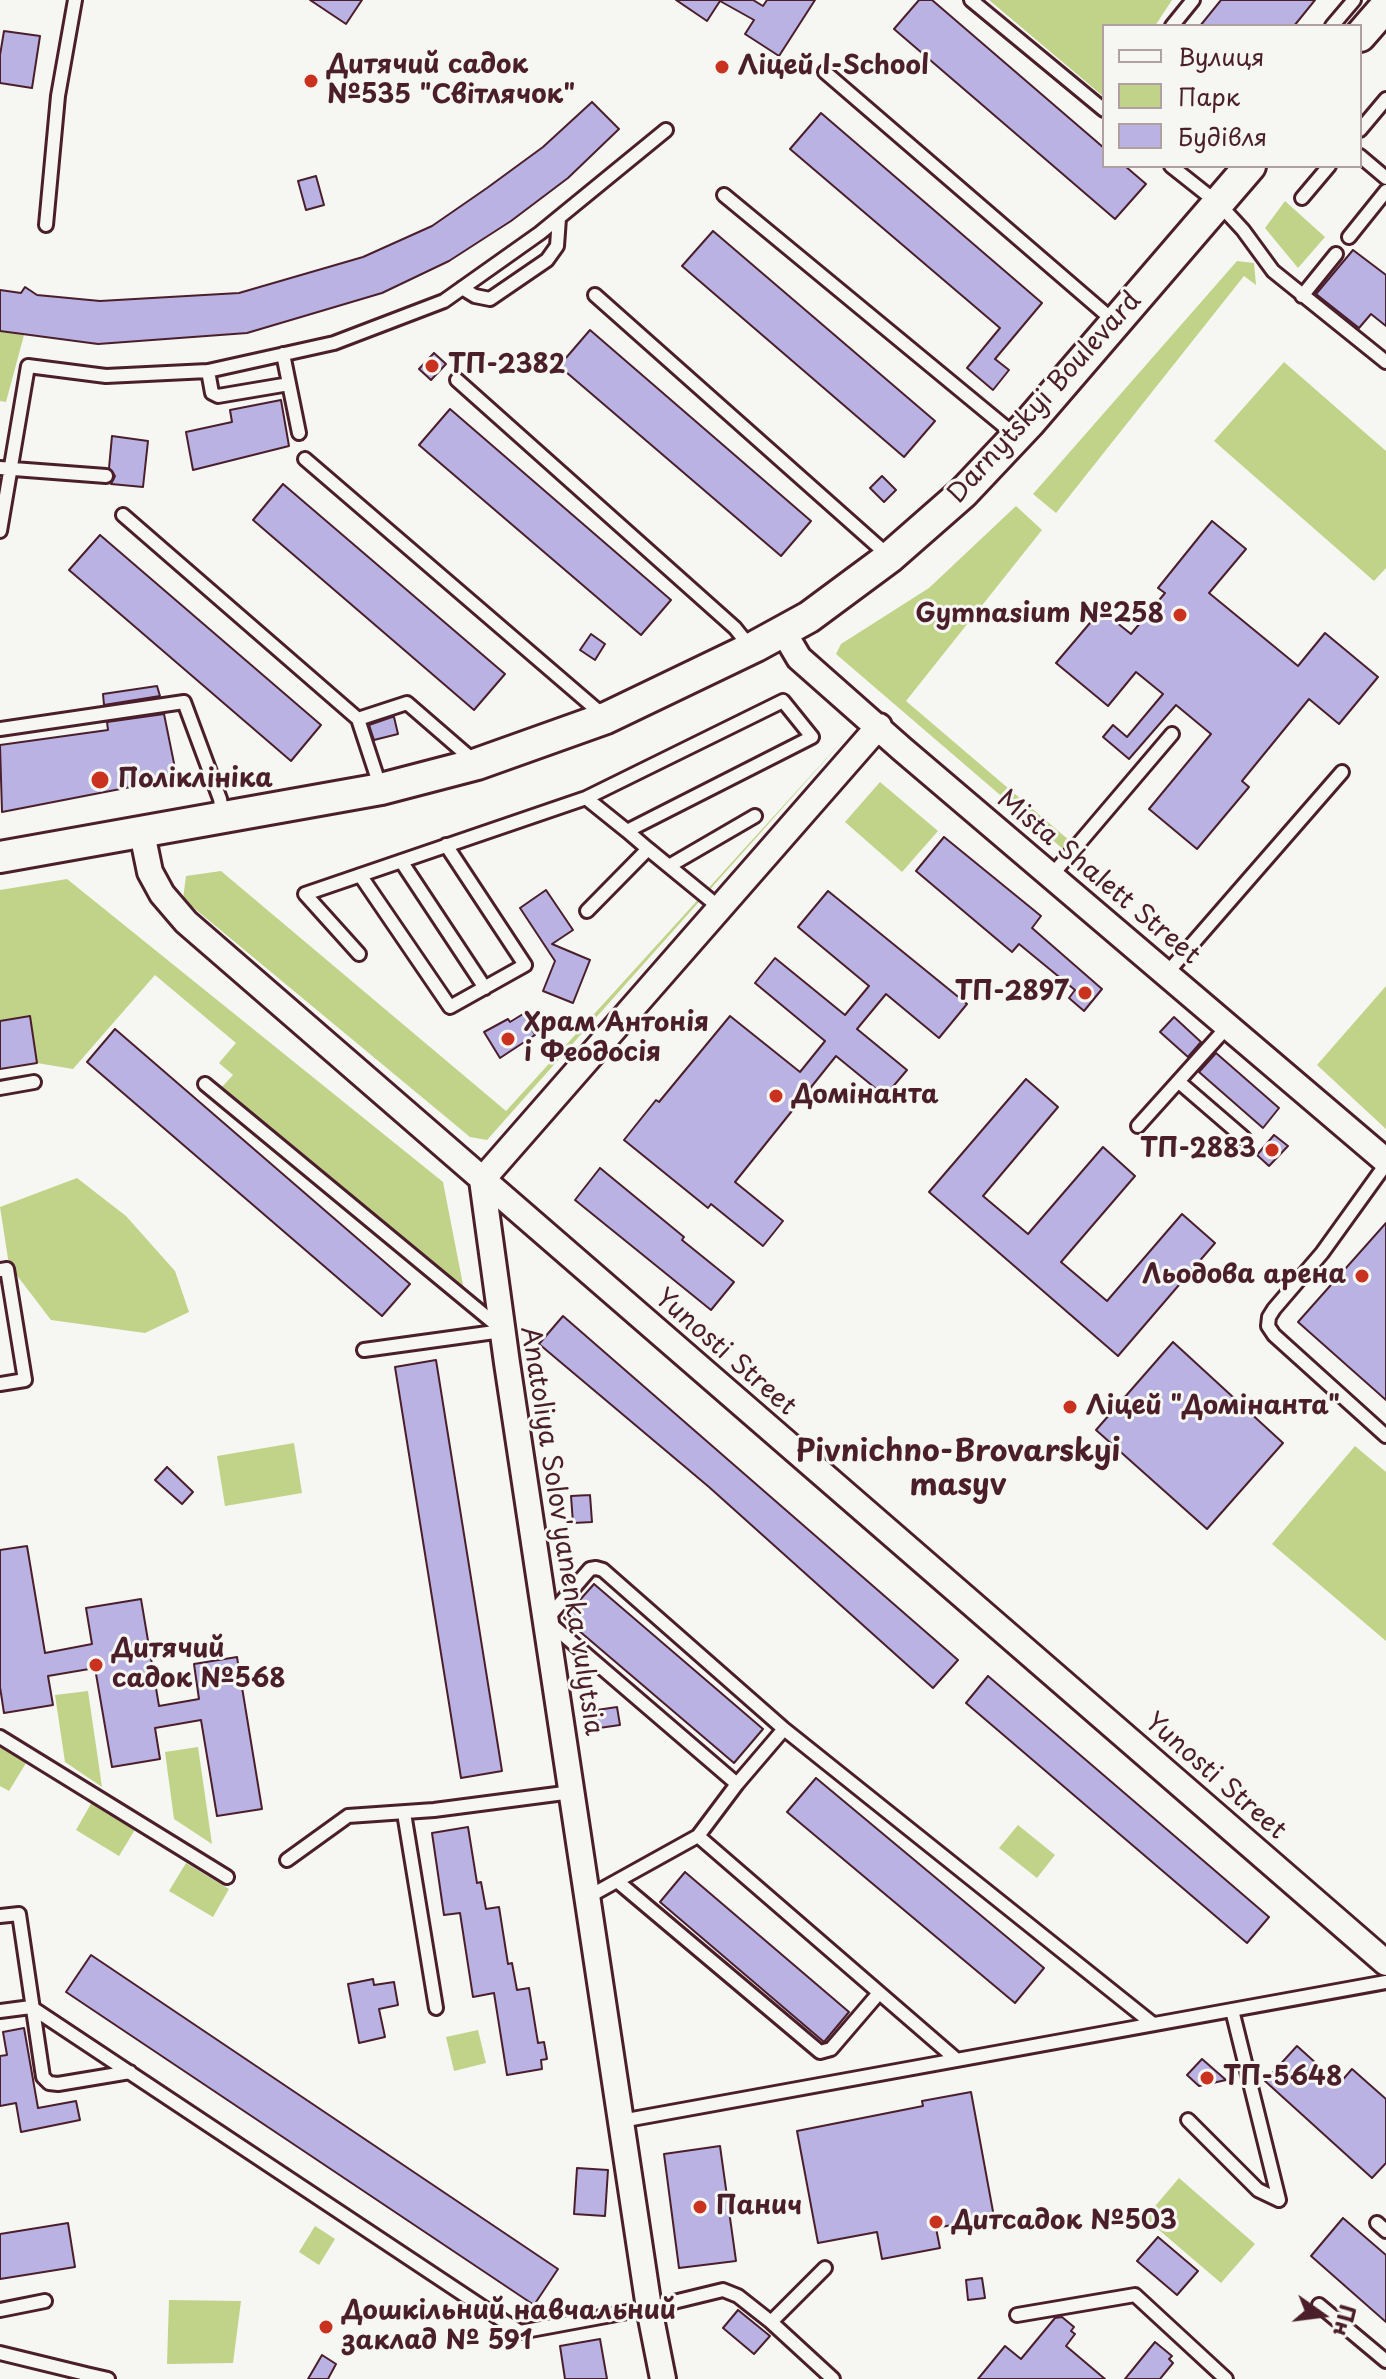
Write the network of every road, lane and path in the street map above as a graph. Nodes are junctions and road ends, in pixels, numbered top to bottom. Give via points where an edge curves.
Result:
1 (75, 0) edge
2 (971, 0) edge
3 (1193, 0) edge
4 (1377, 8) edge
5 (1174, 24) edge
6 (1337, 24) edge
7 (1362, 33) edge
8 (825, 72) dead end
9 (1386, 99) edge
10 (1102, 108) edge
11 (1362, 128) edge
12 (666, 130) dead end
13 (1362, 158) edge
14 (1174, 168) edge
15 (1248, 168) edge
16 (1327, 168) edge
17 (1386, 178) edge
18 (724, 195) dead end
19 (1302, 198) dead end
20 (1384, 199) edge
21 (1219, 204) junction
22 (559, 218) junction
23 (46, 225) dead end
24 (1349, 237) dead end
25 (1336, 254) dead end
26 (462, 288) junction
27 (595, 295) dead end
28 (1302, 296) junction
29 (1115, 322) junction
30 (283, 354) junction
31 (1386, 362) edge
32 (208, 371) junction
33 (457, 380) dead end
34 (289, 384) junction
35 (299, 433) dead end
36 (1016, 436) junction
37 (305, 459) dead end
38 (5, 469) edge
39 (106, 476) dead end
40 (123, 515) dead end
41 (0, 531) edge
42 (890, 557) junction
43 (783, 631) junction
44 (751, 648) junction
45 (606, 718) junction
46 (358, 719) junction
47 (879, 726) junction
48 (0, 729) edge
49 (1172, 734) dead end
50 (477, 764) junction
51 (1342, 772) dead end
52 (381, 789) junction
53 (586, 798) junction
54 (755, 816) dead end
55 (223, 817) junction
56 (627, 831) junction
57 (142, 833) junction
58 (446, 845) junction
59 (648, 849) junction
60 (0, 857) edge
61 (401, 861) junction
62 (669, 866) junction
63 (360, 875) junction
64 (1052, 875) junction
65 (720, 908) junction
66 (587, 911) dead end
67 (359, 954) dead end
68 (1167, 973) junction
69 (485, 988) junction
70 (1228, 1026) junction
71 (34, 1082) dead end
72 (1179, 1082) junction
73 (205, 1084) dead end
74 (0, 1088) edge
75 (1138, 1126) dead end
76 (1244, 1138) dead end
77 (1386, 1163) edge
78 (482, 1180) junction
79 (0, 1270) edge
80 (502, 1331) junction
81 (364, 1350) dead end
82 (0, 1384) edge
83 (1386, 1436) edge
84 (546, 1620) junction
85 (784, 1729) junction
86 (0, 1737) edge
87 (737, 1784) junction
88 (572, 1792) junction
89 (404, 1813) junction
90 (698, 1836) junction
91 (287, 1860) dead end
92 (227, 1877) dead end
93 (617, 1881) junction
94 (588, 1897) junction
95 (0, 1916) edge
96 (1386, 1963) edge
97 (1386, 1982) edge
98 (879, 1993) junction
99 (31, 2007) junction
100 (436, 2008) dead end
101 (1232, 2010) junction
102 (0, 2011) edge
103 (1153, 2024) junction
104 (957, 2060) junction
105 (130, 2072) junction
106 (1188, 2120) dead end
107 (621, 2121) junction
108 (825, 2268) dead end
109 (45, 2301) dead end
110 (1319, 2305) dead end
111 (649, 2308) junction
112 (0, 2310) edge
113 (1017, 2315) dead end
114 (771, 2322) junction
115 (0, 2353) edge
116 (1386, 2361) edge
117 (86, 2376) edge
118 (108, 2379) edge
119 (663, 2379) edge
120 (833, 2379) edge
121 (1226, 2379) edge

1 - 23 lane via 58,96
2 - 10 lane
3 - 5 lane
4 - 6 lane
4 - 7 street
8 - 29 lane
9 - 11 lane
12 - 22 lane
13 - 17 lane
14 - 21 lane
15 - 21 street, Darnytskyi Boulevard
16 - 19 lane
18 - 36 lane
20 - 24 lane
21 - 28 lane via 1273,271
21 - 29 street, Darnytskyi Boulevard
22 - 26 lane
22 - 26 lane via 557,246 547,260 490,299
25 - 28 lane
26 - 30 lane via 444,301 334,343
27 - 42 lane
28 - 31 lane
29 - 36 street, Darnytskyi Boulevard
30 - 32 lane
30 - 34 lane
32 - 34 lane via 212,393 218,396
32 - 38 lane via 106,376 28,366
33 - 44 lane via 735,628
34 - 35 lane
36 - 42 street, Darnytskyi Boulevard via 963,493
37 - 45 lane
38 - 39 lane
38 - 41 lane
40 - 46 lane
42 - 43 street, Darnytskyi Boulevard
43 - 44 street, Darnytskyi Boulevard
43 - 47 street, Mista Shalett Street via 799,658
44 - 45 street, Darnytskyi Boulevard
45 - 50 street, Darnytskyi Boulevard
46 - 50 lane via 407,703
46 - 52 lane
47 - 64 street, Mista Shalett Street
47 - 65 street
48 - 55 lane via 184,702
49 - 64 lane
50 - 52 street, Darnytskyi Boulevard
51 - 68 lane
52 - 55 street, Darnytskyi Boulevard
53 - 56 lane
53 - 56 lane via 783,701 812,737
53 - 58 lane
54 - 62 lane
55 - 57 street, Darnytskyi Boulevard
56 - 59 lane
57 - 60 street, Darnytskyi Boulevard
57 - 78 street via 150,872 186,922
58 - 61 lane
58 - 69 lane via 525,965
59 - 62 lane
59 - 66 lane
61 - 63 lane
61 - 69 lane
62 - 65 lane
63 - 67 lane via 305,894
63 - 69 lane via 450,1007
64 - 68 street, Mista Shalett Street
65 - 78 street
68 - 70 street, Mista Shalett Street
70 - 72 lane
70 - 77 street, Mista Shalett Street
71 - 74 lane
72 - 75 lane
72 - 76 lane
73 - 80 lane
77 - 83 lane via 1274,1309 1268,1326
78 - 80 street, Anatoliya Solov'yanenka vulytsia
78 - 96 street, Yunosti Street
79 - 82 lane via 7,1269 25,1380
80 - 81 lane
80 - 84 street, Anatoliya Solov'yanenka vulytsia
84 - 85 lane via 584,1574 603,1570
84 - 87 lane
84 - 88 street, Anatoliya Solov'yanenka vulytsia
85 - 87 lane
85 - 103 lane
86 - 92 lane
87 - 90 lane
88 - 89 lane
88 - 94 street, Anatoliya Solov'yanenka vulytsia
89 - 91 lane via 348,1816
89 - 100 lane
90 - 93 lane
90 - 98 lane
93 - 94 lane
93 - 98 lane via 820,2052 831,2049
94 - 107 street, Anatoliya Solov'yanenka vulytsia
95 - 99 lane via 19,1914
97 - 101 lane
98 - 104 lane
99 - 102 lane
99 - 105 lane
99 - 105 lane via 43,2077 49,2083
101 - 103 lane
101 - 106 lane via 1279,2200 1258,2190
103 - 104 lane
104 - 107 lane
105 - 111 lane via 520,2332
107 - 111 street, Anatoliya Solov'yanenka vulytsia
108 - 114 lane
109 - 112 lane
110 - 116 lane
111 - 114 lane via 723,2290
111 - 119 street, Anatoliya Solov'yanenka vulytsia
113 - 121 lane via 1135,2295
114 - 120 lane
115 - 117 lane
117 - 118 lane

